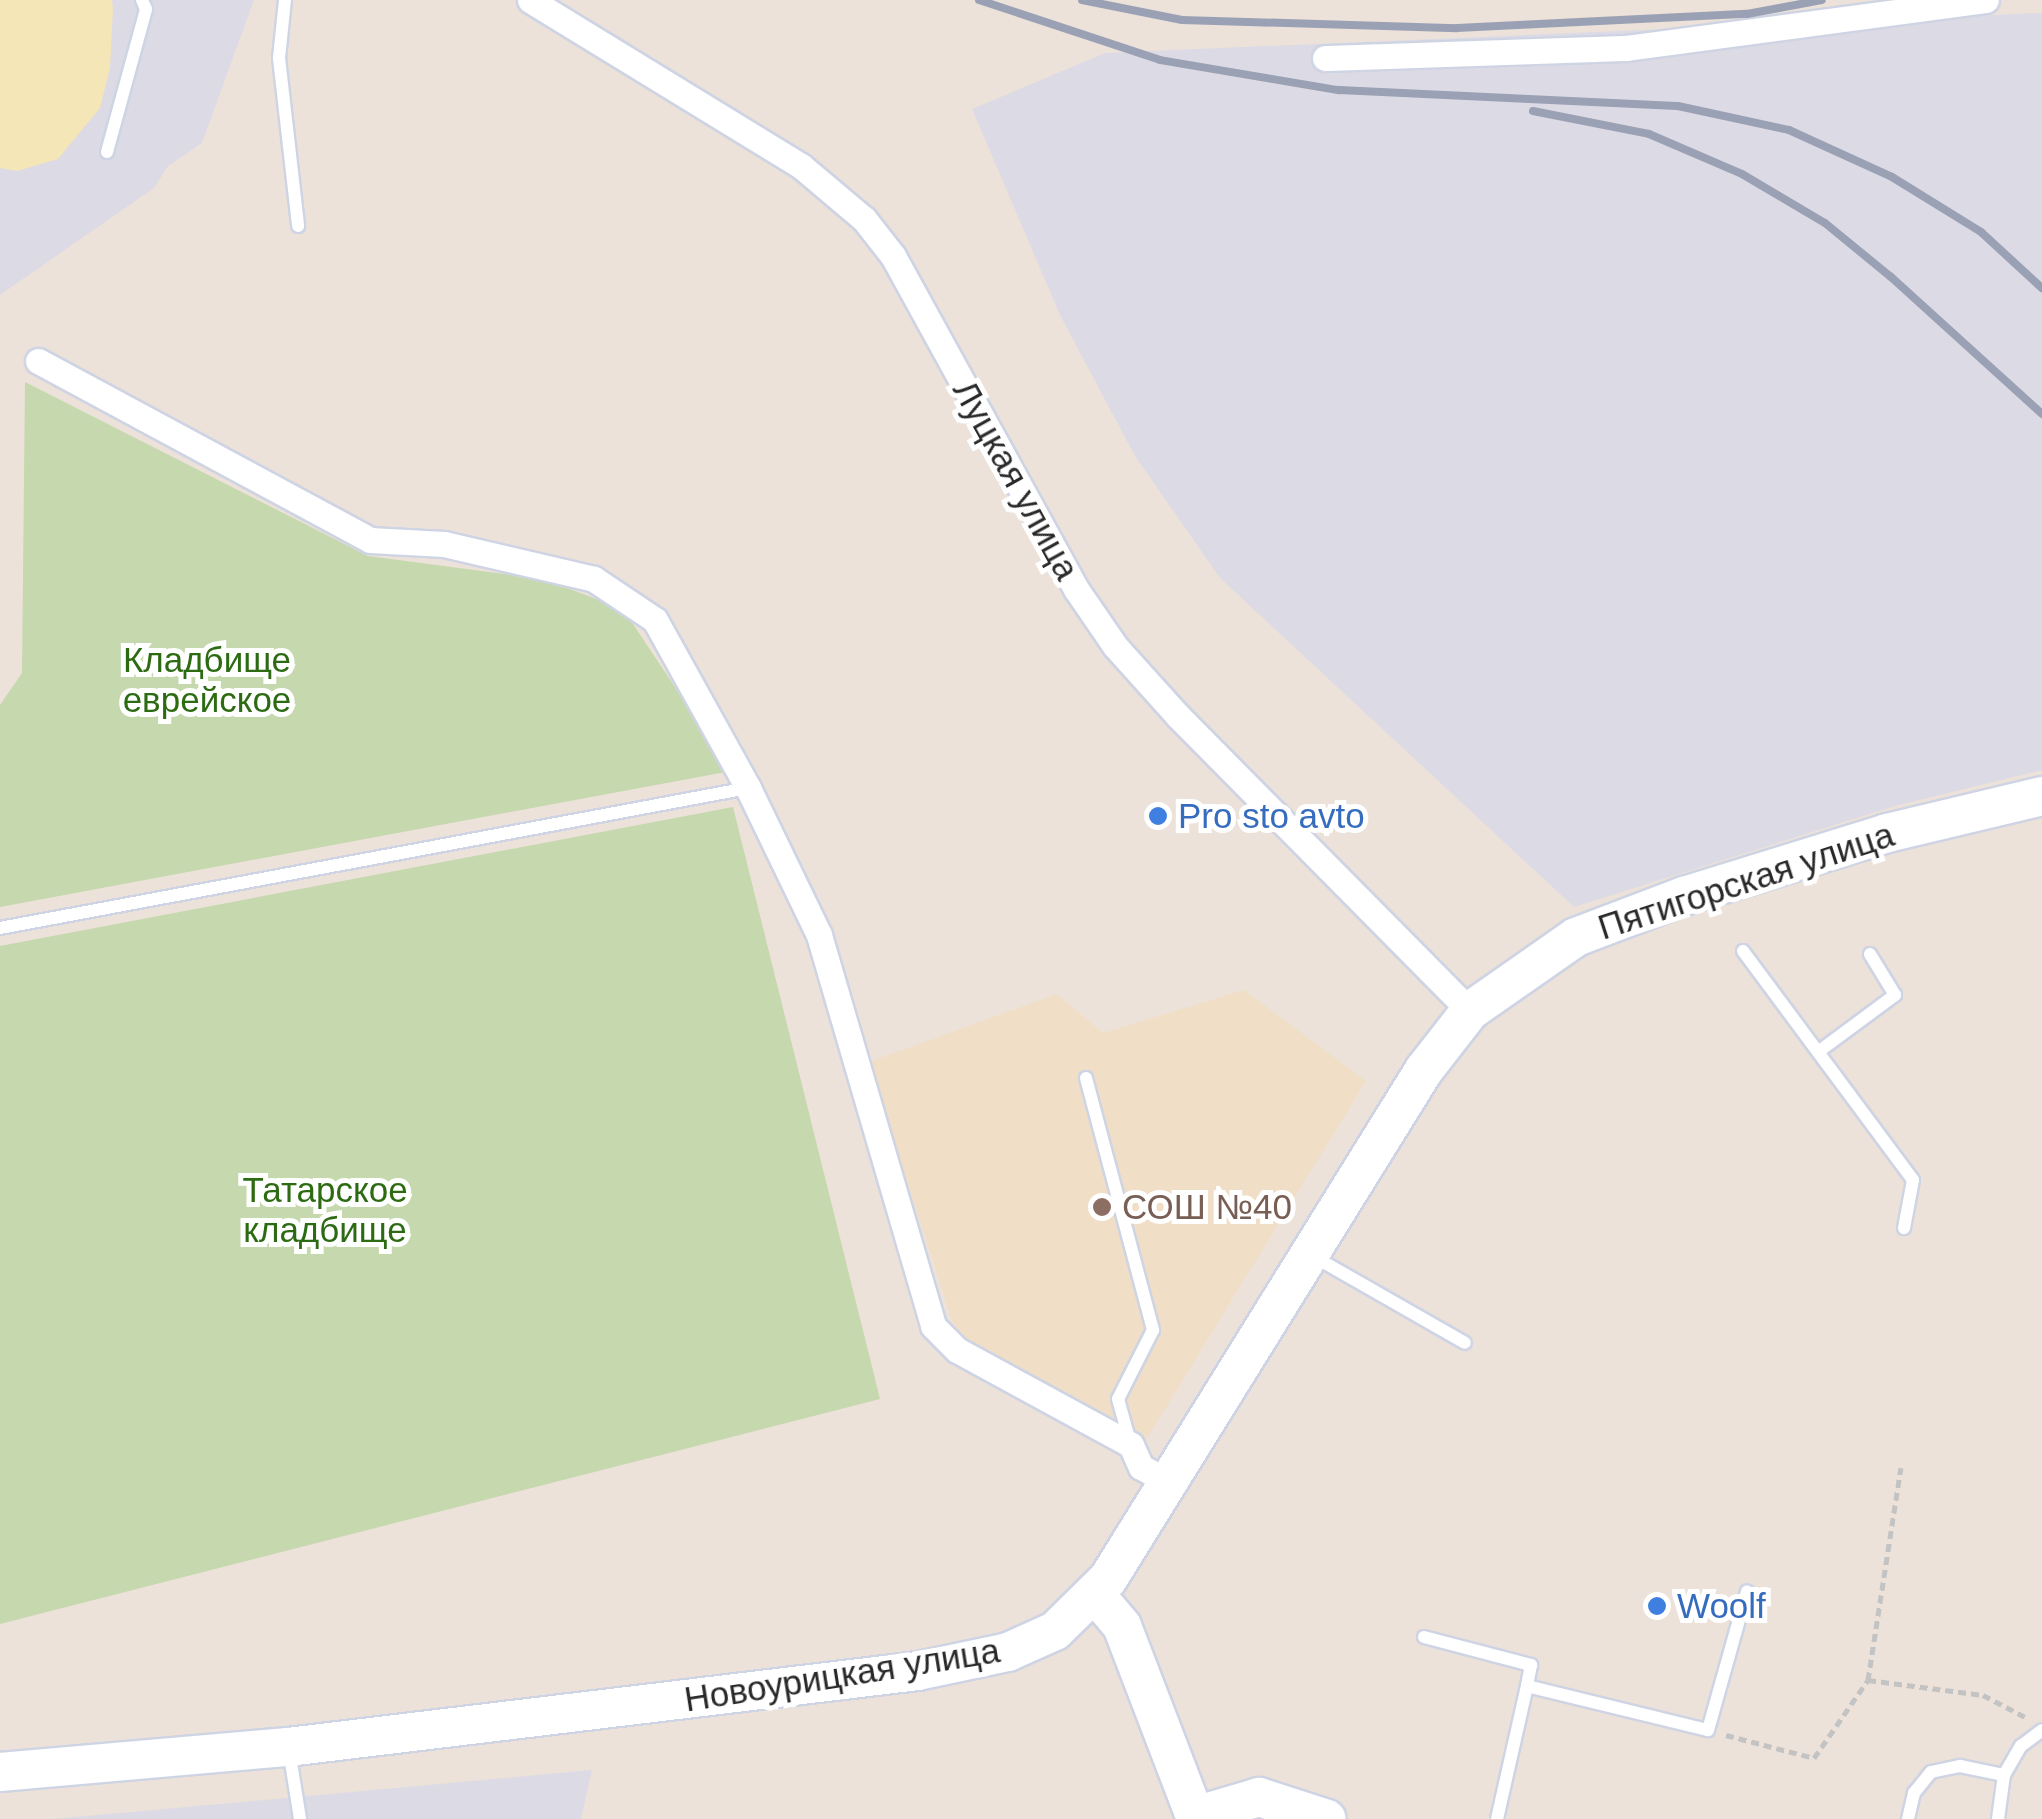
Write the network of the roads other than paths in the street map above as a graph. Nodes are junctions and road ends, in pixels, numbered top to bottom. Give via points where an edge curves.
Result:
1 (142, 0) edge
2 (285, 0) edge
3 (530, 0) edge
4 (1986, 0) edge
5 (1325, 58) dead end
6 (107, 152) dead end
7 (298, 226) dead end
8 (38, 361) dead end
9 (748, 788) junction
10 (2042, 796) edge
11 (0, 928) edge
12 (1743, 951) dead end
13 (1870, 954) dead end
14 (1470, 1011) junction
15 (1818, 1052) junction
16 (1086, 1078) dead end
17 (1904, 1228) dead end
18 (1308, 1253) junction
19 (1465, 1343) dead end
20 (1131, 1446) junction
21 (1171, 1483) junction
22 (1747, 1590) dead end
23 (1094, 1594) junction
24 (1424, 1637) dead end
25 (1526, 1686) junction
26 (2042, 1730) edge
27 (288, 1747) junction
28 (0, 1772) edge
29 (2004, 1775) junction
30 (1195, 1817) edge
31 (300, 1819) edge
32 (1327, 1819) edge
33 (1497, 1819) edge
34 (1908, 1819) edge
35 (1998, 1819) edge

1 - 6 lane via 146,9
2 - 7 lane via 279,58
3 - 14 street, Луцкая улица via 801,166 864,218 894,256 1076,589 1115,646
4 - 5 street via 1626,48
8 - 9 street via 370,540 444,544 594,579 655,620
9 - 11 lane
9 - 20 street via 818,935 933,1326 957,1350
10 - 14 main road, Пятигорская улица via 1887,834 1684,896 1576,938
12 - 15 lane
13 - 15 lane via 1895,995
14 - 18 main road, Новоурицкая улица via 1424,1070
15 - 17 lane via 1913,1180
16 - 20 lane via 1152,1330 1118,1399
18 - 19 lane
18 - 21 main road, Новоурицкая улица
20 - 21 street via 1141,1467
21 - 23 main road, Новоурицкая улица
22 - 25 lane via 1708,1730
23 - 27 main road, Новоурицкая улица via 1055,1631 1008,1652 918,1671
23 - 30 main road via 1122,1626
24 - 25 lane via 1531,1665
25 - 33 lane
26 - 29 lane via 2021,1746
27 - 28 main road, Новоурицкая улица
27 - 31 lane
29 - 34 lane via 1960,1766 1931,1772 1914,1793
29 - 35 lane
30 - 32 main road via 1259,1797

